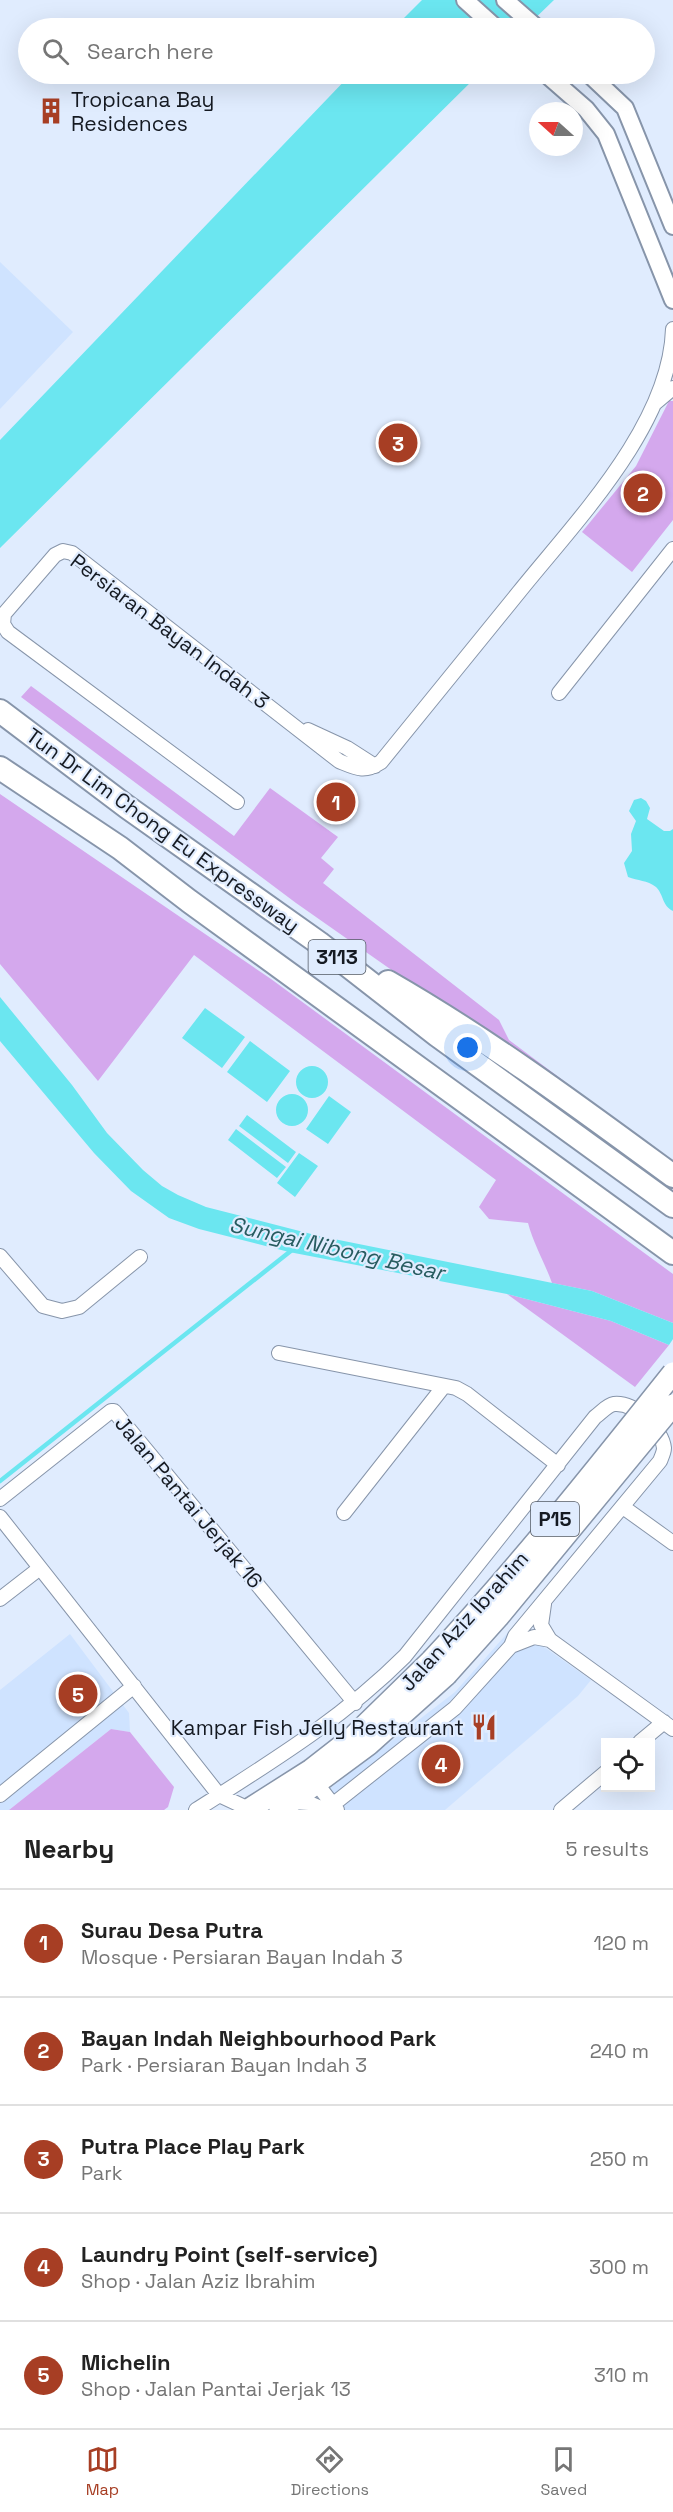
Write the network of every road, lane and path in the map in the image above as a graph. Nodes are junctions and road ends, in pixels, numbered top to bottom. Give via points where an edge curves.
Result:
1 (465, 0) edge
2 (505, 0) edge
3 (485, 18) edge
4 (526, 18) edge
5 (557, 84) edge
6 (600, 84) edge
7 (673, 226) edge
8 (673, 300) edge
9 (673, 329) edge
10 (673, 388) edge
11 (651, 406) junction
12 (673, 549) edge
13 (559, 693) dead end
14 (0, 711) edge
15 (0, 768) edge
16 (237, 802) dead end
17 (319, 943) junction
18 (673, 1176) edge
19 (673, 1206) edge
20 (673, 1253) edge
21 (0, 1256) edge
22 (140, 1257) dead end
23 (279, 1353) dead end
24 (673, 1373) edge
25 (444, 1386) junction
26 (673, 1405) edge
27 (558, 1465) junction
28 (0, 1499) edge
29 (623, 1507) junction
30 (344, 1513) dead end
31 (0, 1517) edge
32 (673, 1543) edge
33 (40, 1568) junction
34 (0, 1599) edge
35 (544, 1604) junction
36 (550, 1640) junction
37 (511, 1646) junction
38 (439, 1667) junction
39 (134, 1686) junction
40 (355, 1703) junction
41 (668, 1725) edge
42 (648, 1738) edge
43 (601, 1776) edge
44 (317, 1784) junction
45 (0, 1795) edge
46 (219, 1795) junction
47 (286, 1806) edge
48 (330, 1809) edge
49 (196, 1810) edge
50 (221, 1810) edge
51 (248, 1810) edge
52 (561, 1810) edge

1 - 3 street
2 - 4 street
5 - 8 street via 606,134
6 - 7 street via 625,108
9 - 11 street, Persiaran Bayan Indah 3 via 669,363
10 - 11 street, Persiaran Bayan Indah 3
11 - 16 street, Persiaran Bayan Indah 3 via 623,462 381,762 360,771 339,761 72,553 63,551 55,555 4,614 3,624 8,632
12 - 13 street
14 - 17 highway, Tun Dr Lim Chong Eu Expressway / 3113
15 - 20 highway, Tun Dr Lim Chong Eu Expressway / 3113 via 120,848
17 - 18 highway via 454,1020
17 - 19 highway, Tun Dr Lim Chong Eu Expressway / 3113 via 437,1035
21 - 22 street via 44,1306 62,1311 80,1307
23 - 25 street
24 - 38 main road, Jalan Aziz Ibrahim / P15, bridge via 473,1616
25 - 27 street via 467,1394
25 - 30 street
26 - 38 main road, Jalan Aziz Ibrahim / P15, bridge via 498,1617
27 - 29 street via 595,1417 608,1407 624,1405 634,1410 661,1436 664,1450 660,1461
27 - 40 street via 405,1656
28 - 40 street, Jalan Pantai Jerjak 16 via 114,1411
29 - 32 street
29 - 35 street
31 - 33 street
33 - 34 street
33 - 39 street
35 - 36 street via 541,1625
35 - 37 street via 515,1636
36 - 37 street via 534,1637
36 - 41 street
37 - 48 street via 455,1708
38 - 44 main road, Jalan Aziz Ibrahim / P15 via 369,1744
38 - 51 main road, Jalan Aziz Ibrahim / P15 via 310,1770
39 - 45 street
39 - 46 street
40 - 46 street via 297,1746
41 - 42 street
43 - 52 street
44 - 47 main road, Jalan Aziz Ibrahim / P15
44 - 48 street
46 - 49 street
46 - 50 street
46 - 51 street
47 - 48 street via 309,1803

